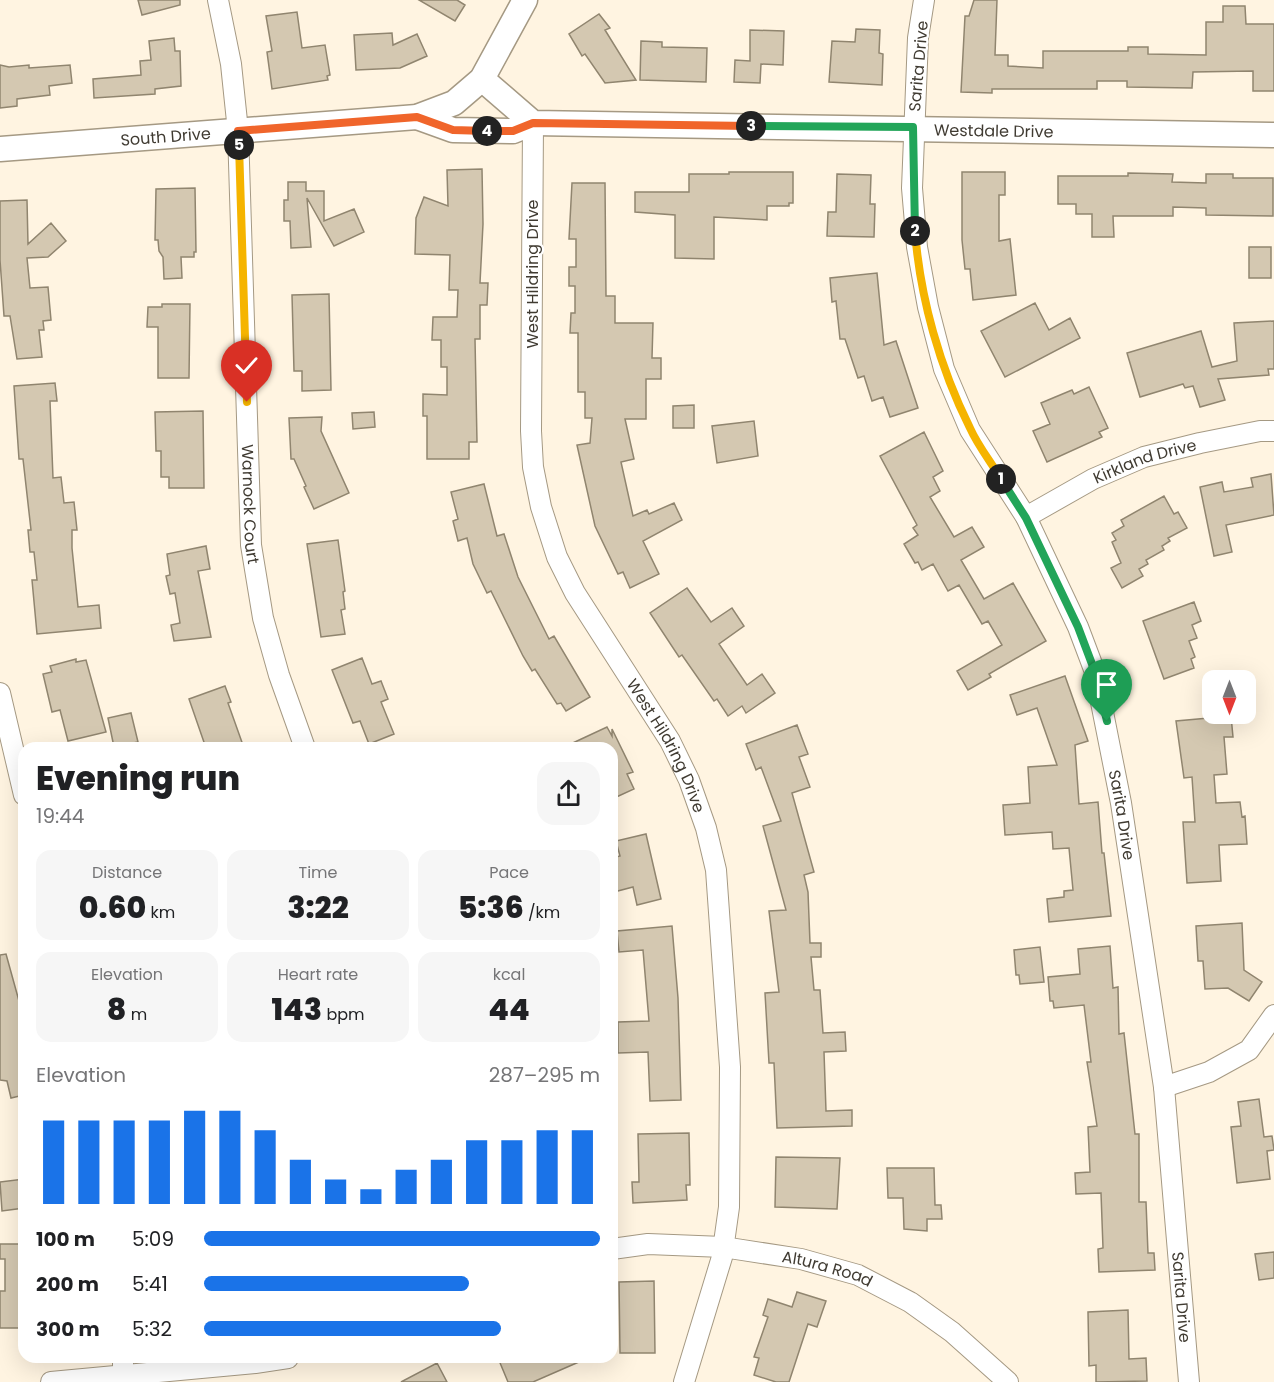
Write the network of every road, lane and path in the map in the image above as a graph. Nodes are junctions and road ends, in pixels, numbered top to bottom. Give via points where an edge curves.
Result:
1 (218, 0) edge
2 (525, 0) edge
3 (924, 0) edge
4 (482, 79) junction
5 (417, 117) junction
6 (533, 123) junction
7 (913, 127) junction
8 (238, 131) junction
9 (1274, 135) edge
10 (0, 149) edge
11 (1274, 431) edge
12 (1026, 518) junction
13 (0, 693) edge
14 (303, 742) edge
15 (18, 770) edge
16 (1274, 1016) edge
17 (1164, 1087) junction
18 (723, 1247) junction
19 (618, 1248) edge
20 (260, 1363) edge
21 (123, 1371) edge
22 (51, 1382) edge
23 (684, 1382) edge
24 (1008, 1382) edge
25 (1190, 1382) edge

1 - 8 street, Warnock Court via 231,64
2 - 4 street, South Drive
3 - 7 street, Sarita Drive
4 - 5 street, South Drive via 454,103
4 - 6 street
5 - 6 street, Westdale Drive via 453,130 513,131
5 - 8 street, South Drive
6 - 7 street, Westdale Drive
6 - 18 street, West Hildring Drive via 533,467 557,558 575,593 670,741 706,828 716,870 730,1067 729,1207
7 - 9 street, Westdale Drive
7 - 12 street, Sarita Drive via 912,188 917,247 944,369 970,430
8 - 10 street, South Drive
8 - 14 street, Warnock Court via 251,545 263,618
11 - 12 street, Kirkland Drive via 1144,457 1093,479
12 - 17 street, Sarita Drive via 1095,672 1121,803
13 - 15 street
16 - 17 street via 1249,1050 1209,1072
17 - 25 street, Sarita Drive
18 - 19 street, Altura Road via 659,1244
18 - 23 street, West Hildring Drive
18 - 24 street, Altura Road via 801,1259 858,1275 910,1302 952,1332
20 - 21 street
21 - 22 street

